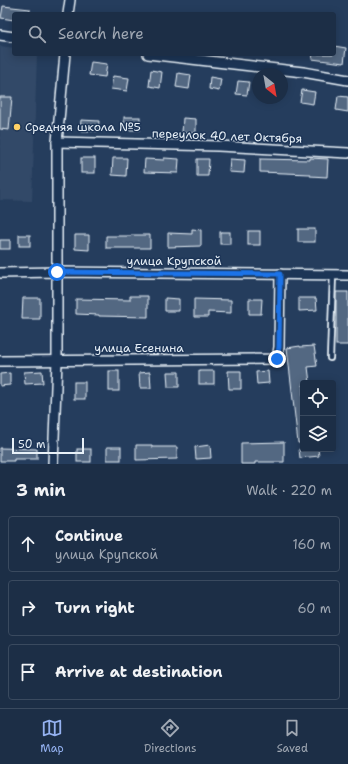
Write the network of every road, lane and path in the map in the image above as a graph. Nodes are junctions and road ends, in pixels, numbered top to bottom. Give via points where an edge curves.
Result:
1 (70, 0) edge
2 (68, 12) edge
3 (0, 35) edge
4 (12, 37) edge
5 (65, 56) edge
6 (165, 56) edge
7 (348, 80) edge
8 (57, 142) junction
9 (348, 153) edge
10 (57, 272) junction
11 (0, 273) edge
12 (280, 274) junction
13 (333, 275) junction
14 (348, 275) edge
15 (330, 358) dead end
16 (0, 361) edge
17 (57, 361) junction
18 (53, 464) edge

1 - 2 street
3 - 4 street
5 - 8 street
6 - 7 street via 303,72
8 - 9 street, переулок 40 лет Октября via 218,146
8 - 10 street
10 - 11 street, улица Крупской
10 - 12 street, улица Крупской
10 - 17 street
12 - 13 street, улица Крупской
12 - 17 street, улица Есенина via 277,359
13 - 14 street, улица Крупской
13 - 15 lane
16 - 17 street, улица Есенина
17 - 18 street

